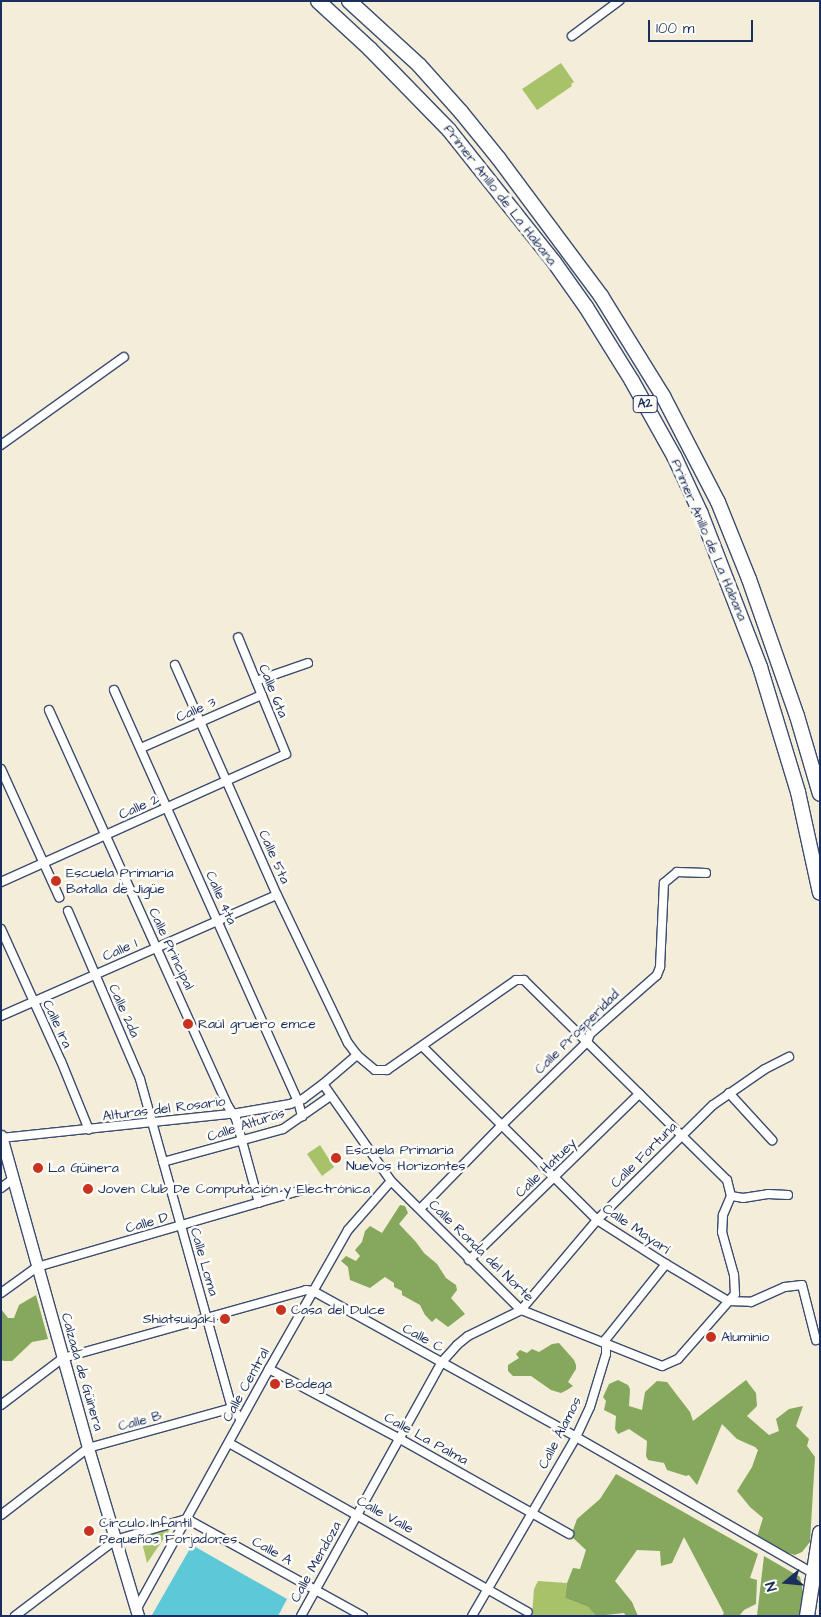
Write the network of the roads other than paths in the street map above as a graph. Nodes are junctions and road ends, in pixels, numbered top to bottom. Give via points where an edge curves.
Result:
1 (318, 1) edge
2 (349, 1) edge
3 (619, 1) edge
4 (572, 36) dead end
5 (124, 356) dead end
6 (1, 445) edge
7 (238, 637) dead end
8 (308, 662) dead end
9 (175, 665) dead end
10 (256, 681) junction
11 (114, 690) dead end
12 (262, 695) junction
13 (49, 710) dead end
14 (201, 721) junction
15 (141, 748) junction
16 (286, 754) joint
17 (1, 769) edge
18 (227, 780) junction
19 (820, 794) edge
20 (167, 807) junction
21 (105, 836) junction
22 (43, 864) junction
23 (706, 874) dead end
24 (1, 882) edge
25 (820, 893) edge
26 (277, 895) junction
27 (59, 898) dead end
28 (68, 911) dead end
29 (217, 921) junction
30 (1, 929) edge
31 (157, 947) junction
32 (95, 974) junction
33 (33, 1002) junction
34 (1, 1016) edge
35 (586, 1042) junction
36 (423, 1047) junction
37 (357, 1055) junction
38 (789, 1057) dead end
39 (323, 1084) junction
40 (729, 1093) junction
41 (639, 1094) junction
42 (329, 1096) junction
43 (298, 1101) junction
44 (232, 1113) junction
45 (302, 1116) junction
46 (151, 1123) junction
47 (502, 1125) junction
48 (89, 1130) junction
49 (682, 1135) junction
50 (2, 1138) edge
51 (772, 1140) dead end
52 (243, 1141) junction
53 (163, 1162) junction
54 (553, 1178) junction
55 (13, 1179) junction
56 (391, 1181) junction
57 (1, 1188) edge
58 (306, 1189) dead end
59 (788, 1195) dead end
60 (731, 1196) junction
61 (259, 1203) junction
62 (420, 1209) junction
63 (598, 1220) junction
64 (181, 1226) junction
65 (469, 1260) junction
66 (666, 1264) junction
67 (37, 1267) junction
68 (313, 1291) junction
69 (1, 1293) edge
70 (728, 1301) junction
71 (521, 1310) junction
72 (207, 1317) junction
73 (816, 1340) dead end
74 (605, 1344) junction
75 (62, 1358) junction
76 (441, 1363) junction
77 (269, 1369) junction
78 (1, 1405) edge
79 (232, 1408) junction
80 (241, 1419) junction
81 (576, 1437) junction
82 (400, 1439) junction
83 (230, 1442) junction
84 (88, 1448) junction
85 (532, 1513) junction
86 (358, 1514) junction
87 (1, 1515) edge
88 (187, 1519) junction
89 (820, 1533) edge
90 (569, 1534) dead end
91 (115, 1540) junction
92 (814, 1574) junction
93 (488, 1587) junction
94 (316, 1589) junction
95 (820, 1592) edge
96 (528, 1612) dead end
97 (137, 1613) edge
98 (15, 1616) edge
99 (300, 1616) edge
100 (363, 1616) edge
101 (472, 1616) edge
102 (807, 1616) edge
103 (816, 1616) edge

1 - 25 highway, Primer Anillo de La Habana / A2 via 449,130 554,262 632,381 674,456 701,514 760,667 798,792
2 - 19 highway, Primer Anillo de La Habana / A2 via 418,65 492,151 578,262 663,396 718,502 749,579 797,716
3 - 4 street
5 - 6 street
7 - 10 street, Calle 6ta
8 - 10 street
9 - 14 street, Calle 5ta
10 - 12 street, Calle 6ta
11 - 15 street, Calle 4ta
12 - 14 street, Calle 3
12 - 16 street, Calle 6ta
13 - 21 street, Calle Principal
14 - 15 street, Calle 3
14 - 18 street, Calle 5ta
15 - 20 street, Calle 4ta
16 - 18 street, Calle 2
17 - 22 street
18 - 20 street, Calle 2
18 - 26 street, Calle 5ta
20 - 21 street, Calle 2
20 - 29 street, Calle 4ta
21 - 22 street, Calle 2
21 - 31 street, Calle Principal
22 - 24 street, Calle 2
22 - 27 street
23 - 35 street, Calle Prosperidad via 677,872 664,883 659,972 590,1034
26 - 29 street, Calle 1
26 - 37 street, Calle 5ta via 348,1043
28 - 32 street, Calle 2da
29 - 31 street, Calle 1
29 - 43 street, Calle 4ta
30 - 33 street, Calle 1ra
31 - 32 street, Calle 1
31 - 44 street, Calle Principal
32 - 33 street, Calle 1
32 - 46 street, Calle 2da via 137,1070
33 - 34 street, Calle 1
33 - 48 street, Calle 1ra
35 - 36 street via 524,980 516,980
35 - 41 street
35 - 47 street, Calle Prosperidad
36 - 37 street, Calle 5ta via 384,1071 375,1070
36 - 47 street, Calle Mayarí
37 - 39 street, Alturas del Rosario
38 - 40 street, Calle Fortuna
39 - 42 street, Calle Ronda del Norte
39 - 43 street, Alturas del Rosario
40 - 49 street, Calle Fortuna
40 - 51 street
41 - 49 street
41 - 54 street, Calle Hatuey
42 - 45 street, Calle Alturas
42 - 56 street, Calle Ronda del Norte
43 - 44 street, Alturas del Rosario
43 - 45 street, Calle 4ta
44 - 46 street, Alturas del Rosario
44 - 52 street, Calle Principal
45 - 52 street, Calle Alturas via 283,1129
46 - 48 street, Alturas del Rosario
46 - 53 street, Calle Loma
47 - 54 street, Calle Mayarí
47 - 62 street, Calle Prosperidad
48 - 50 street, Alturas del Rosario
49 - 60 street via 727,1180
49 - 63 street, Calle Fortuna
50 - 55 main road, Calzada de Güinera
52 - 53 street, Calle Alturas
52 - 61 street, Calle Principal
53 - 64 street, Calle Loma
54 - 63 street, Calle Mayarí
54 - 65 street, Calle Hatuey
55 - 57 street
55 - 67 main road, Calzada de Güinera
56 - 62 street, Calle Ronda del Norte
56 - 68 street, Calle Central via 348,1230
58 - 61 street, Calle D
59 - 60 street
60 - 70 street via 722,1225 735,1282 735,1294
61 - 64 street, Calle D
62 - 65 street, Calle Ronda del Norte
63 - 66 street, Calle Mayarí
63 - 71 street, Calle Fortuna
64 - 67 street, Calle D
64 - 72 street, Calle Loma
65 - 71 street, Calle Ronda del Norte
66 - 70 street, Calle Mayarí
66 - 74 street, Calle Álamos via 608,1335
67 - 69 street, Calle D
67 - 75 main road, Calzada de Güinera
68 - 72 street via 293,1292
68 - 76 street, Calle C
68 - 77 street, Calle Central
70 - 73 street via 751,1302 785,1287 802,1285
70 - 74 street, Calle Ronda del Norte via 673,1364 656,1365
71 - 74 street, Calle Ronda del Norte
71 - 76 street, Calle Fortuna via 462,1339
72 - 75 street
72 - 79 street, Calle Loma
74 - 81 street, Calle Álamos via 606,1354 590,1407
75 - 78 street
75 - 84 main road, Calzada de Güinera
76 - 81 street, Calle C
76 - 82 street, Calle Mendoza
77 - 80 street, Calle Central
77 - 82 street, Calle La Palma
79 - 80 street
79 - 84 street, Calle B
80 - 83 street, Calle Central
81 - 85 street, Calle Álamos
81 - 92 street, Calle C
82 - 85 street, Calle La Palma
82 - 86 street, Calle Mendoza
83 - 86 street, Calle Valle
83 - 88 street, Calle Central
84 - 87 street, Calle B
84 - 91 main road, Calzada de Güinera
85 - 90 street, Calle La Palma
85 - 93 street, Calle Álamos
86 - 93 street, Calle Valle
86 - 94 street, Calle Mendoza
88 - 91 street
88 - 94 street, Calle A
88 - 97 street, Calle Central
89 - 92 highway
91 - 97 main road, Calzada de Güinera
91 - 98 street
92 - 102 highway
93 - 96 street, Calle Valle
93 - 101 street, Calle Álamos
94 - 99 street, Calle Mendoza
94 - 100 street, Calle A
95 - 103 highway

